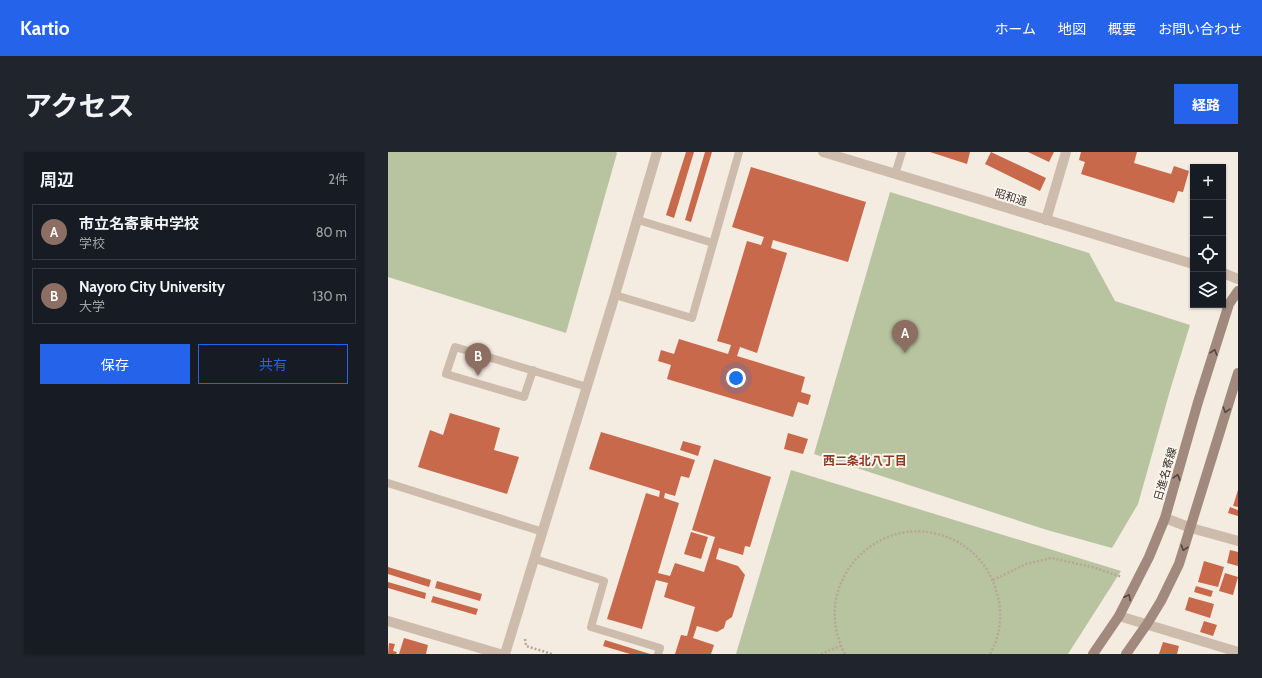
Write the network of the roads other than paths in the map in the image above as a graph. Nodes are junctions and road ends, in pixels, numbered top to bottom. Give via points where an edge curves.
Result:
1 (658, 152) edge
2 (739, 152) edge
3 (824, 152) edge
4 (902, 152) edge
5 (1066, 152) edge
6 (895, 174) junction
7 (638, 220) junction
8 (1046, 220) junction
9 (713, 243) junction
10 (1190, 263) edge
11 (1226, 274) edge
12 (1238, 279) edge
13 (1238, 292) edge
14 (615, 296) junction
15 (533, 370) junction
16 (1238, 373) edge
17 (587, 387) junction
18 (388, 483) edge
19 (1165, 518) junction
20 (1191, 528) junction
21 (543, 532) junction
22 (1238, 541) edge
23 (534, 560) junction
24 (1119, 616) junction
25 (388, 621) edge
26 (1147, 624) junction
27 (1238, 652) edge
28 (500, 654) edge
29 (505, 654) edge
30 (658, 654) edge
31 (1093, 654) edge
32 (1126, 654) edge

1 - 7 street
2 - 9 lane
3 - 6 street, 昭和通
4 - 6 lane
5 - 8 street
6 - 8 street, 昭和通
7 - 9 lane
7 - 14 street
8 - 10 street, 昭和通
9 - 14 lane via 692,318
11 - 12 street
19 -> 13 main road, 日進名寄線 via 1229,304
14 - 17 street
15 - 15 lane via 454,347 446,374 524,397
15 - 17 lane
16 -> 20 main road
17 - 21 street
18 - 21 lane
19 - 20 street
24 -> 19 main road, 日進名寄線 via 1149,557
20 - 22 street
20 -> 26 main road via 1180,564
21 - 23 street
23 - 29 street
23 - 30 lane via 604,581 591,627 660,648
24 - 26 street
24 - 31 main road, 日進名寄線
25 - 28 street
26 - 27 street
26 - 32 main road

